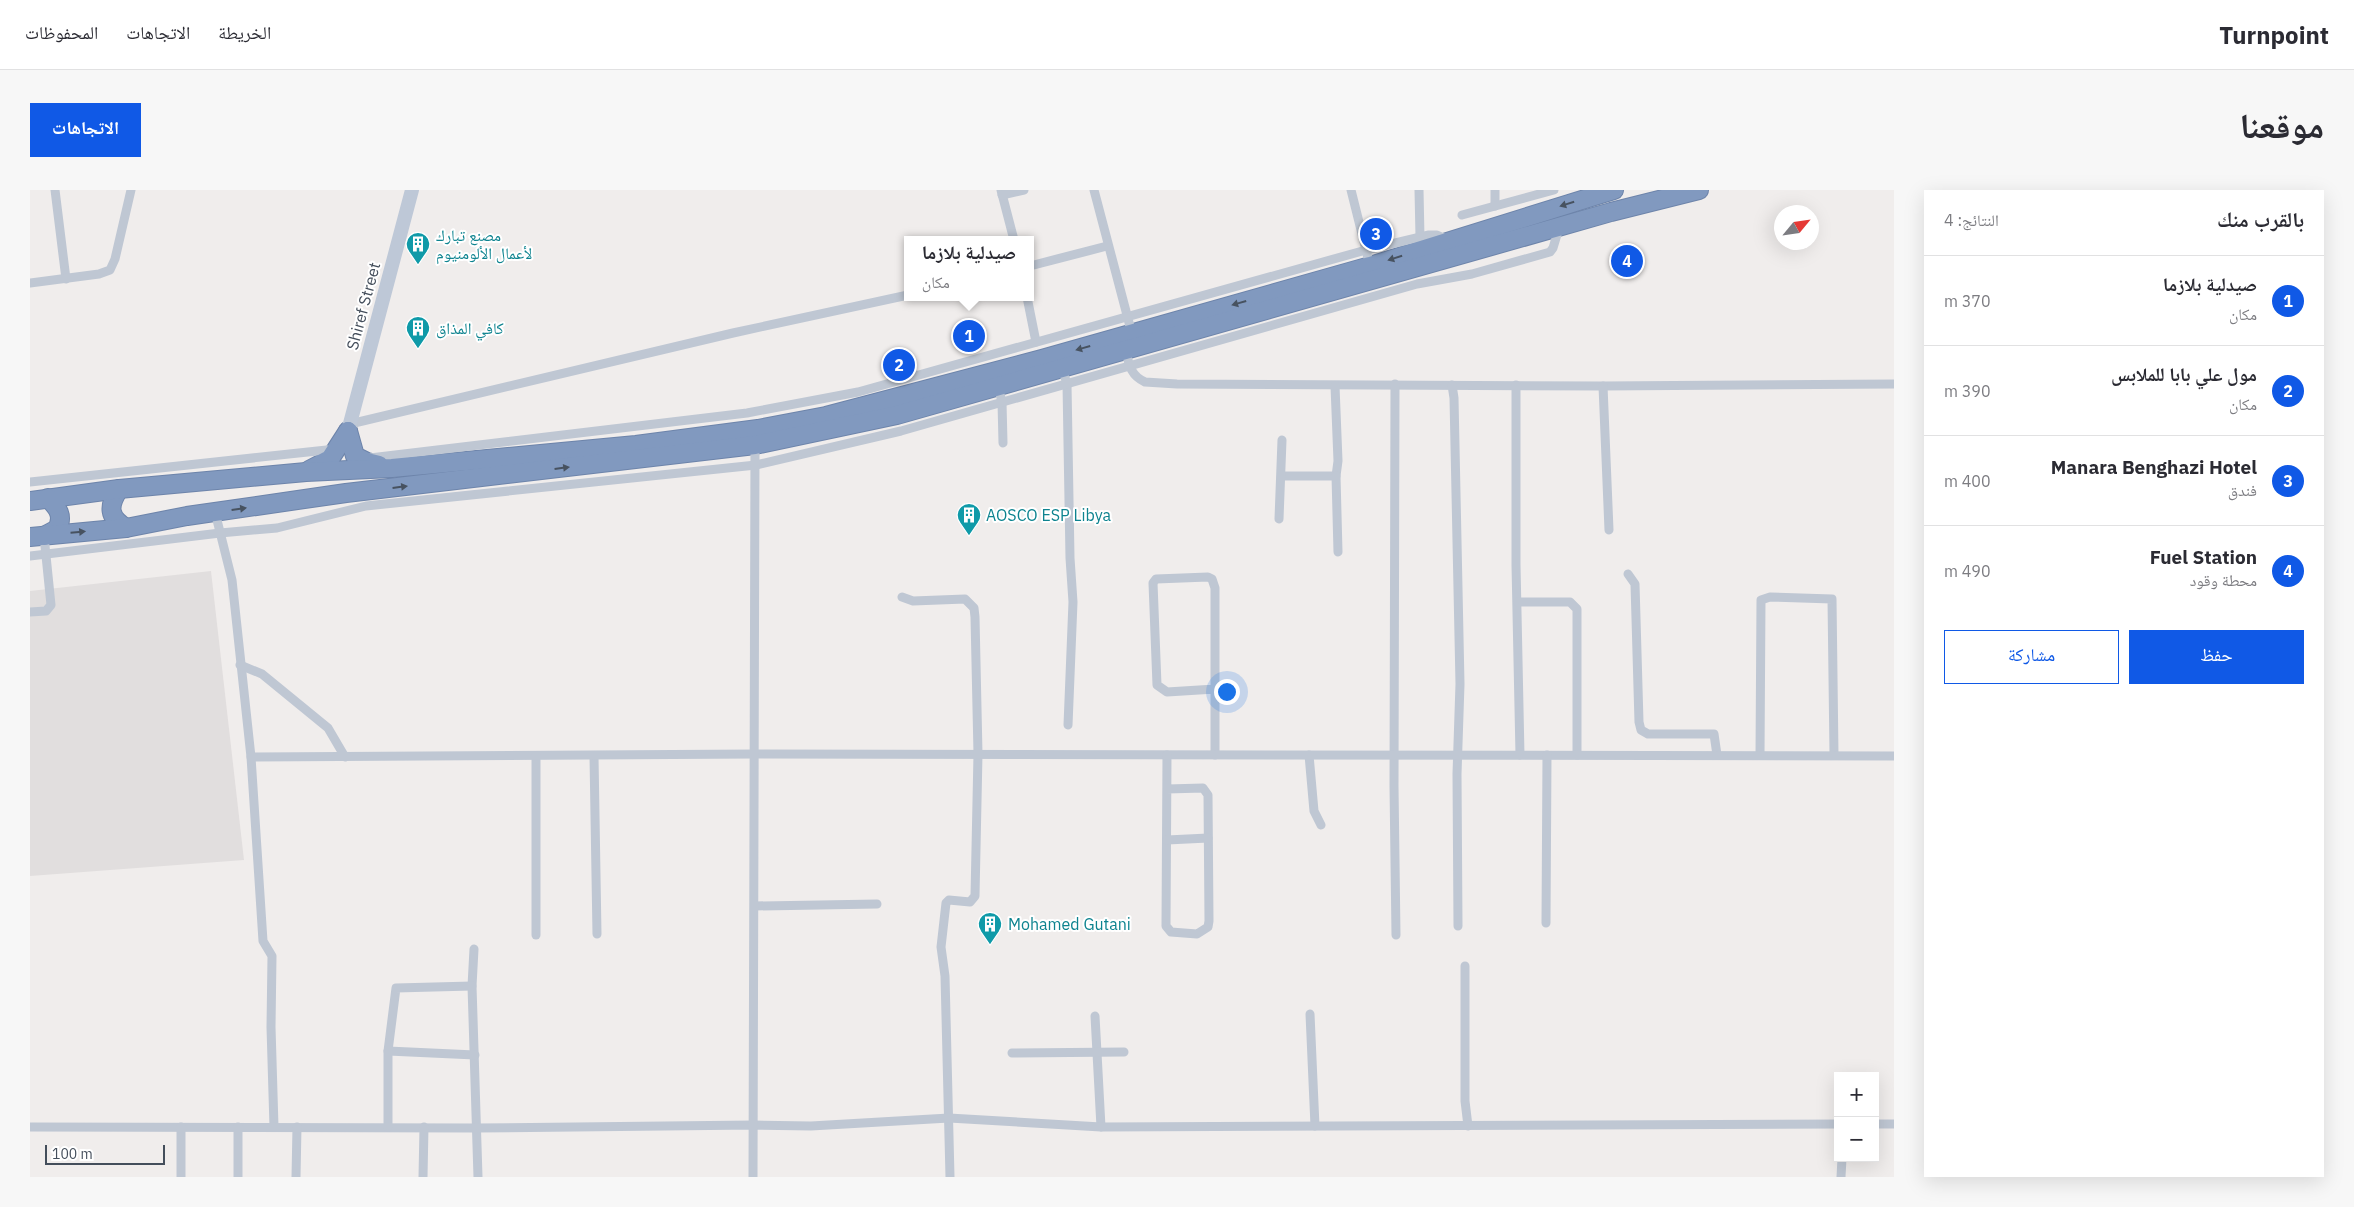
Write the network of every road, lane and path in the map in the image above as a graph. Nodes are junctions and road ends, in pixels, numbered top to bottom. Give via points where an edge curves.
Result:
1 (56, 190) edge
2 (132, 190) edge
3 (412, 190) edge
4 (1024, 190) edge
5 (1094, 190) edge
6 (1351, 190) edge
7 (1419, 190) edge
8 (1494, 190) edge
9 (1554, 190) edge
10 (1614, 190) edge
11 (1699, 190) edge
12 (1002, 192) edge
13 (1495, 206) junction
14 (1462, 216) dead end
15 (1013, 236) edge
16 (1420, 237) junction
17 (1449, 241) junction
18 (1107, 246) junction
19 (1368, 258) junction
20 (1034, 265) edge
21 (66, 279) junction
22 (30, 283) edge
23 (904, 296) edge
24 (1028, 301) edge
25 (1127, 316) junction
26 (1132, 334) junction
27 (1036, 342) junction
28 (1127, 359) junction
29 (1064, 376) junction
30 (999, 378) junction
31 (1395, 384) junction
32 (1894, 384) edge
33 (1452, 385) junction
34 (1516, 385) junction
35 (1336, 386) junction
36 (1603, 386) junction
37 (899, 423) junction
38 (349, 428) junction
39 (1282, 440) dead end
40 (1003, 443) dead end
41 (755, 445) junction
42 (338, 449) junction
43 (360, 460) junction
44 (756, 465) junction
45 (392, 468) junction
46 (306, 472) junction
47 (1282, 476) junction
48 (1336, 476) junction
49 (30, 482) edge
50 (119, 489) junction
51 (48, 498) junction
52 (30, 501) edge
53 (215, 512) junction
54 (1279, 519) dead end
55 (126, 528) junction
56 (1608, 530) dead end
57 (220, 533) junction
58 (37, 536) edge
59 (1338, 552) dead end
60 (46, 554) junction
61 (30, 556) edge
62 (1628, 574) dead end
63 (902, 596) dead end
64 (1518, 602) junction
65 (30, 612) edge
66 (240, 665) junction
67 (1215, 689) junction
68 (1068, 725) dead end
69 (754, 754) junction
70 (978, 754) junction
71 (1458, 754) junction
72 (1167, 755) junction
73 (1215, 755) junction
74 (1520, 755) junction
75 (1547, 755) junction
76 (1577, 755) junction
77 (1717, 755) junction
78 (1760, 755) junction
79 (1834, 755) junction
80 (536, 756) junction
81 (594, 756) junction
82 (1309, 756) junction
83 (1394, 756) junction
84 (1894, 756) edge
85 (251, 757) junction
86 (345, 757) junction
87 (1167, 789) junction
88 (1321, 826) dead end
89 (1208, 838) junction
90 (1166, 840) junction
91 (877, 904) dead end
92 (755, 906) junction
93 (1546, 923) dead end
94 (1458, 926) dead end
95 (597, 934) dead end
96 (536, 935) dead end
97 (1396, 936) dead end
98 (474, 949) dead end
99 (1465, 966) dead end
100 (472, 986) junction
101 (1310, 1014) dead end
102 (1095, 1016) dead end
103 (388, 1051) junction
104 (1097, 1052) junction
105 (1124, 1052) dead end
106 (1012, 1053) dead end
107 (475, 1055) junction
108 (949, 1118) junction
109 (1834, 1124) edge
110 (1879, 1124) edge
111 (1894, 1124) edge
112 (754, 1125) junction
113 (1315, 1126) junction
114 (1468, 1126) junction
115 (30, 1127) edge
116 (181, 1127) junction
117 (238, 1127) junction
118 (274, 1127) junction
119 (297, 1127) junction
120 (388, 1127) junction
121 (424, 1127) junction
122 (1101, 1127) junction
123 (476, 1128) junction
124 (1842, 1162) edge
125 (181, 1177) edge
126 (238, 1177) edge
127 (296, 1177) edge
128 (424, 1177) edge
129 (478, 1177) edge
130 (753, 1177) edge
131 (950, 1177) edge
132 (1841, 1177) edge

1 - 21 street
2 - 21 street via 110,270
3 - 38 main road, Shiref Street
4 - 12 street
5 - 18 street
6 - 19 street
7 - 16 street
8 - 13 street
9 - 13 street
10 -> 17 highway
11 - 28 highway via 1611,212
12 - 15 street
13 - 14 street
16 - 17 street via 1437,235
16 - 19 street
17 -> 19 highway
18 - 20 street
18 - 25 street
19 - 25 street
19 -> 26 highway
21 - 22 street
23 - 38 street via 733,333
24 - 27 street
25 - 26 street
25 - 27 street
26 -> 30 highway
27 - 30 street
28 - 29 highway
28 - 35 street via 1145,382
29 - 30 highway
29 - 68 street via 1073,602
30 - 37 highway via 944,410
30 - 40 street
30 - 43 street via 858,392 800,404
30 - 45 highway via 758,428 636,445
31 - 33 street
31 - 35 street
31 - 83 street
32 - 36 street
33 - 34 street
33 - 71 street via 1460,684
34 - 36 street
34 - 64 street
35 - 48 street
36 - 56 street
37 - 41 highway
37 - 44 street
38 - 42 highway
38 - 43 highway via 355,456
39 - 47 street
41 - 44 street
53 -> 41 highway
42 - 46 highway via 326,463
42 - 49 street
43 - 45 highway
44 - 57 street via 366,506 278,528
44 - 69 street
45 - 46 highway
46 - 50 highway
47 - 48 street
47 - 54 street
48 - 59 street
50 - 51 highway
50 - 55 highway via 111,506 115,521
51 - 52 highway
51 - 58 highway via 61,517 57,529
53 - 55 highway
53 - 57 street
58 -> 55 highway
57 - 60 street
57 - 66 street via 232,580
58 - 60 street
60 - 61 street
60 - 65 street via 52,605 46,611
62 - 77 street via 1635,584 1641,730 1648,734 1714,734
63 - 70 street via 913,601 965,600 974,608
64 - 74 street
64 - 76 street via 1570,602 1577,609
66 - 85 street
66 - 86 street via 262,674 328,728
67 - 67 street via 1215,588 1212,579 1199,576 1156,578 1153,583 1157,685 1167,692
67 - 73 street
69 - 70 street
69 - 81 street
69 - 92 street
70 - 72 street
70 - 108 street via 975,896 970,902 949,900 946,903 941,939
71 - 74 street
71 - 83 street
71 - 94 street
72 - 73 street
72 - 87 street
73 - 82 street
74 - 75 street
75 - 76 street
75 - 93 street
76 - 77 street
77 - 78 street
78 - 79 street
78 - 79 street via 1761,600 1770,597 1832,599
79 - 84 street
80 - 81 street
80 - 86 street
80 - 96 street
81 - 95 street
82 - 83 street
82 - 88 street via 1314,811
83 - 97 street
85 - 86 street
85 - 118 street via 263,941 272,956
87 - 89 street via 1206,790
87 - 90 street
89 - 90 street
89 - 90 street via 1210,921 1208,928 1197,934 1179,934 1167,929
91 - 92 street
92 - 112 street
98 - 100 street
99 - 114 street via 1465,1101
100 - 103 street via 396,988
100 - 107 street
101 - 113 street
102 - 104 street
103 - 107 street
103 - 120 street
104 - 105 street
104 - 106 street
104 - 122 street
107 - 123 street
108 - 112 street via 811,1126
108 - 122 street
108 - 131 street
109 - 114 street
110 - 111 street
112 - 123 street
112 - 130 street
113 - 114 street
113 - 122 street
115 - 116 street
116 - 117 street
116 - 125 street
117 - 118 street
117 - 126 street
118 - 119 street
119 - 120 street
119 - 127 street
120 - 121 street
121 - 123 street
121 - 128 street
123 - 129 street
124 - 132 street

